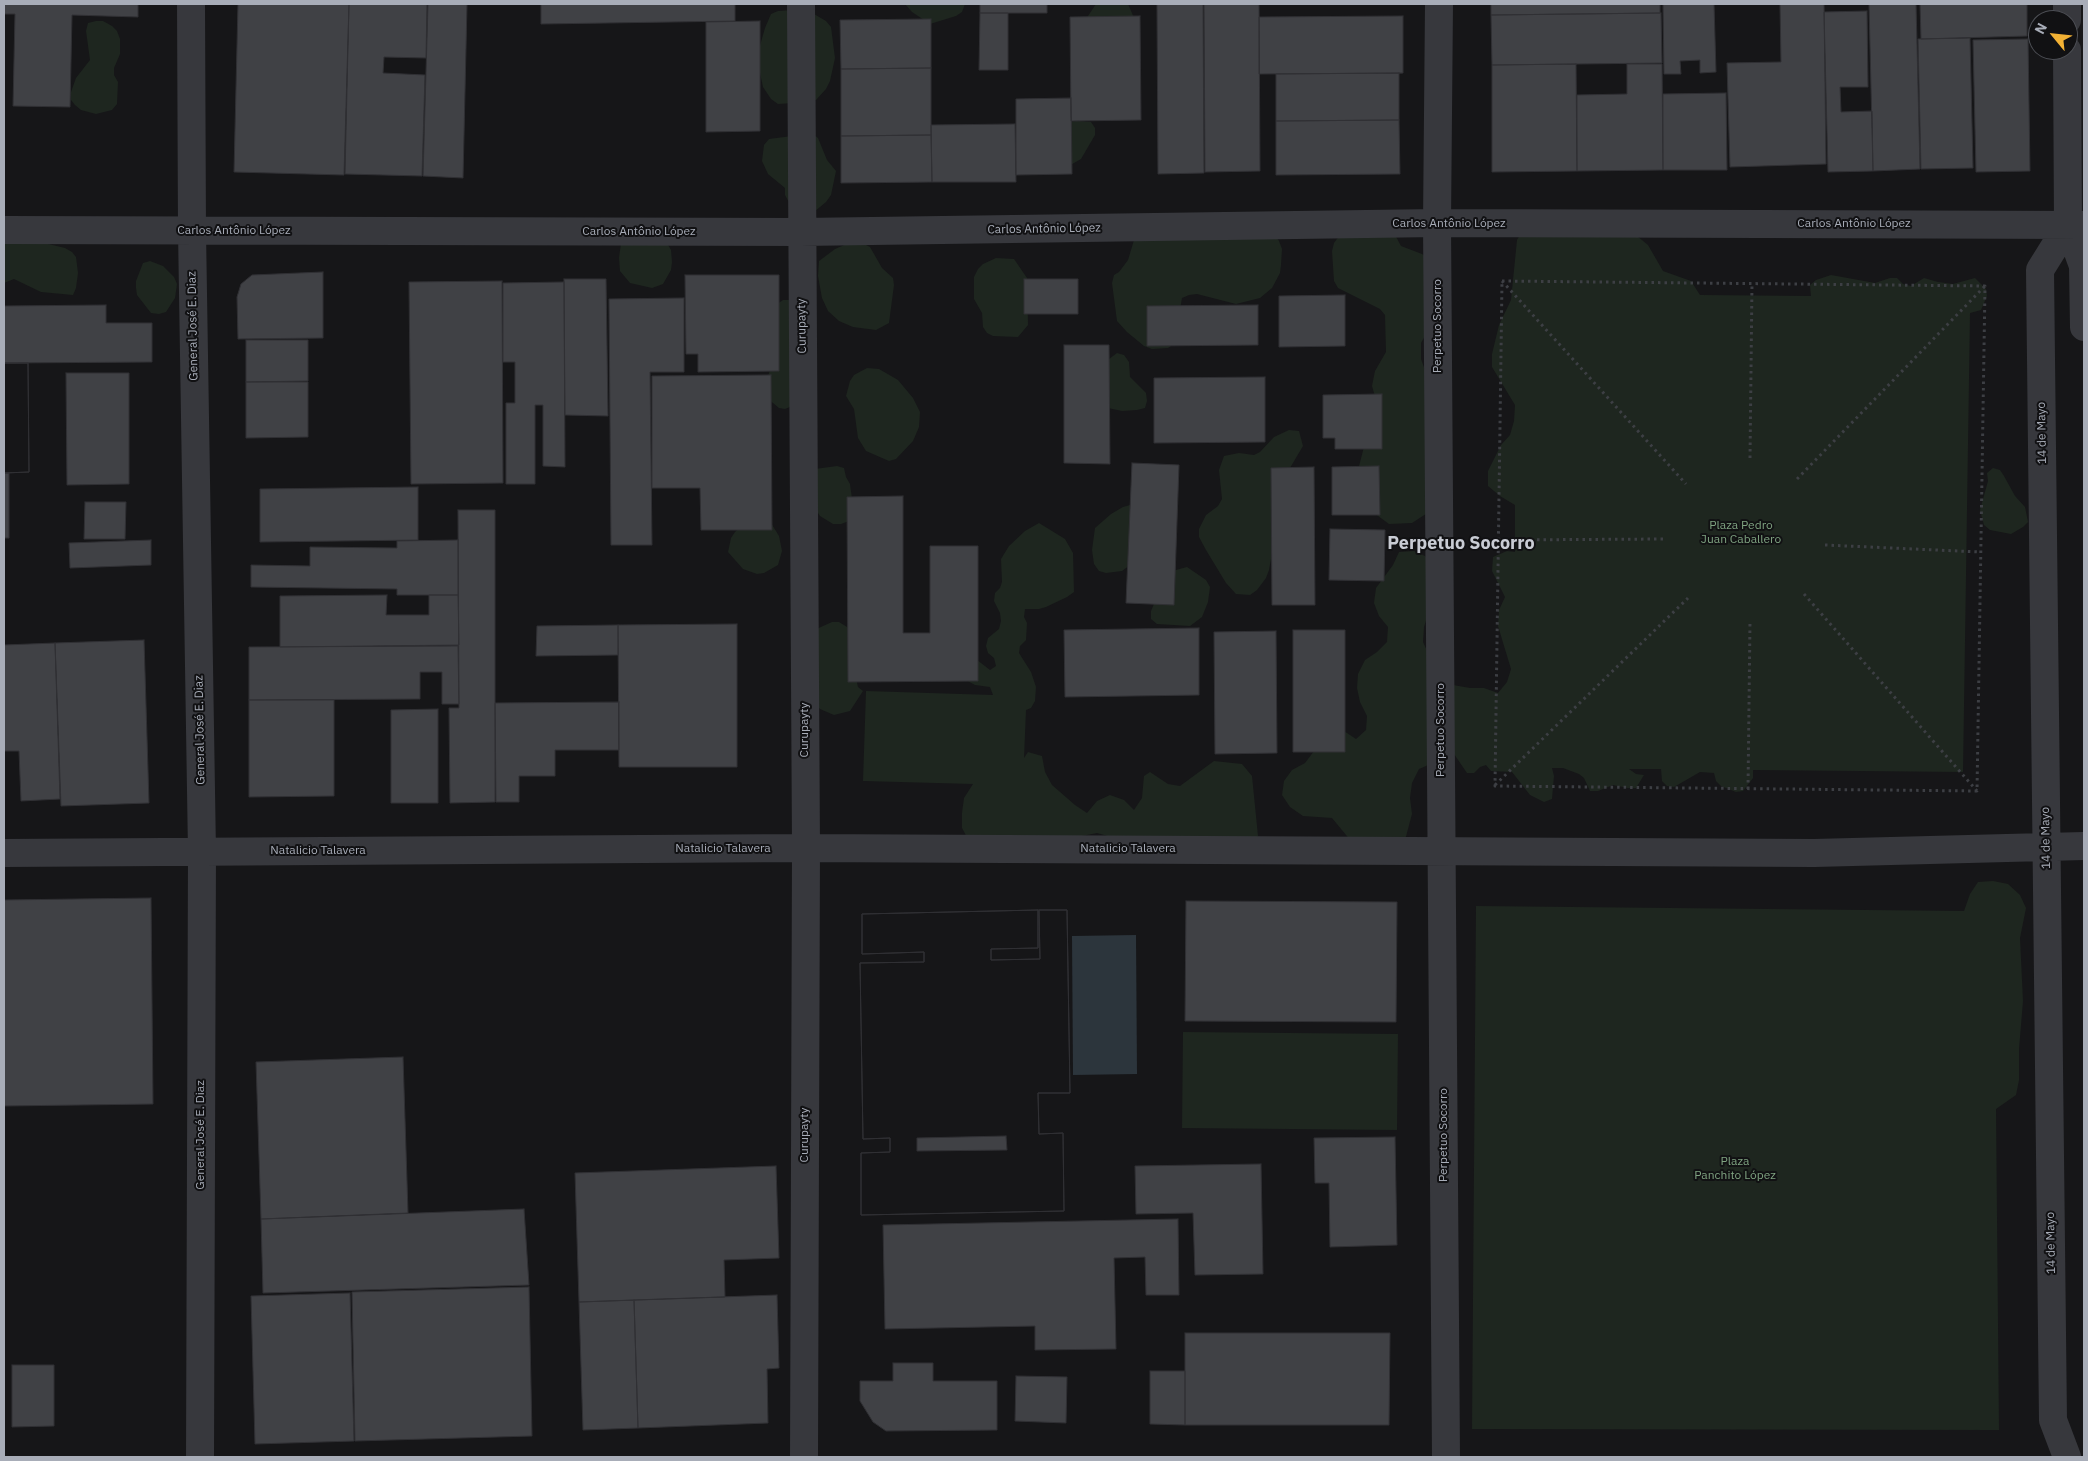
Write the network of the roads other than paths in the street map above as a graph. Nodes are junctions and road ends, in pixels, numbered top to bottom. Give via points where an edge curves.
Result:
1 (191, 4) edge
2 (801, 4) edge
3 (1438, 4) edge
4 (2068, 60) edge
5 (1437, 223) junction
6 (2076, 225) edge
7 (4, 230) edge
8 (192, 231) junction
9 (801, 232) junction
10 (2084, 327) edge
11 (2084, 846) edge
12 (806, 848) junction
13 (2046, 848) junction
14 (1442, 850) junction
15 (202, 852) junction
16 (4, 853) edge
17 (200, 1457) edge
18 (804, 1457) edge
19 (1446, 1457) edge
20 (2067, 1457) edge

1 - 8 street, General José E. Diaz
2 - 9 street, Curupayty
3 - 5 street, Perpetuo Socorro
4 - 6 street
5 - 6 street, Carlos Antônio López
5 - 9 street, Carlos Antônio López
5 - 14 street, Perpetuo Socorro
6 - 10 street via 2083,266
6 - 13 street, 14 de Mayo via 2040,270
7 - 8 street, Carlos Antônio López
8 - 9 street, Carlos Antônio López
8 - 15 street, General José E. Diaz
9 - 12 street, Curupayty
11 - 13 street, Natalicio Talavera
12 - 14 street, Natalicio Talavera
12 - 15 street, Natalicio Talavera
12 - 18 street, Curupayty
13 - 14 street, Natalicio Talavera via 1814,853
13 - 20 street, 14 de Mayo via 2053,1420
14 - 19 street, Perpetuo Socorro
15 - 16 street, Natalicio Talavera
15 - 17 street, General José E. Diaz

